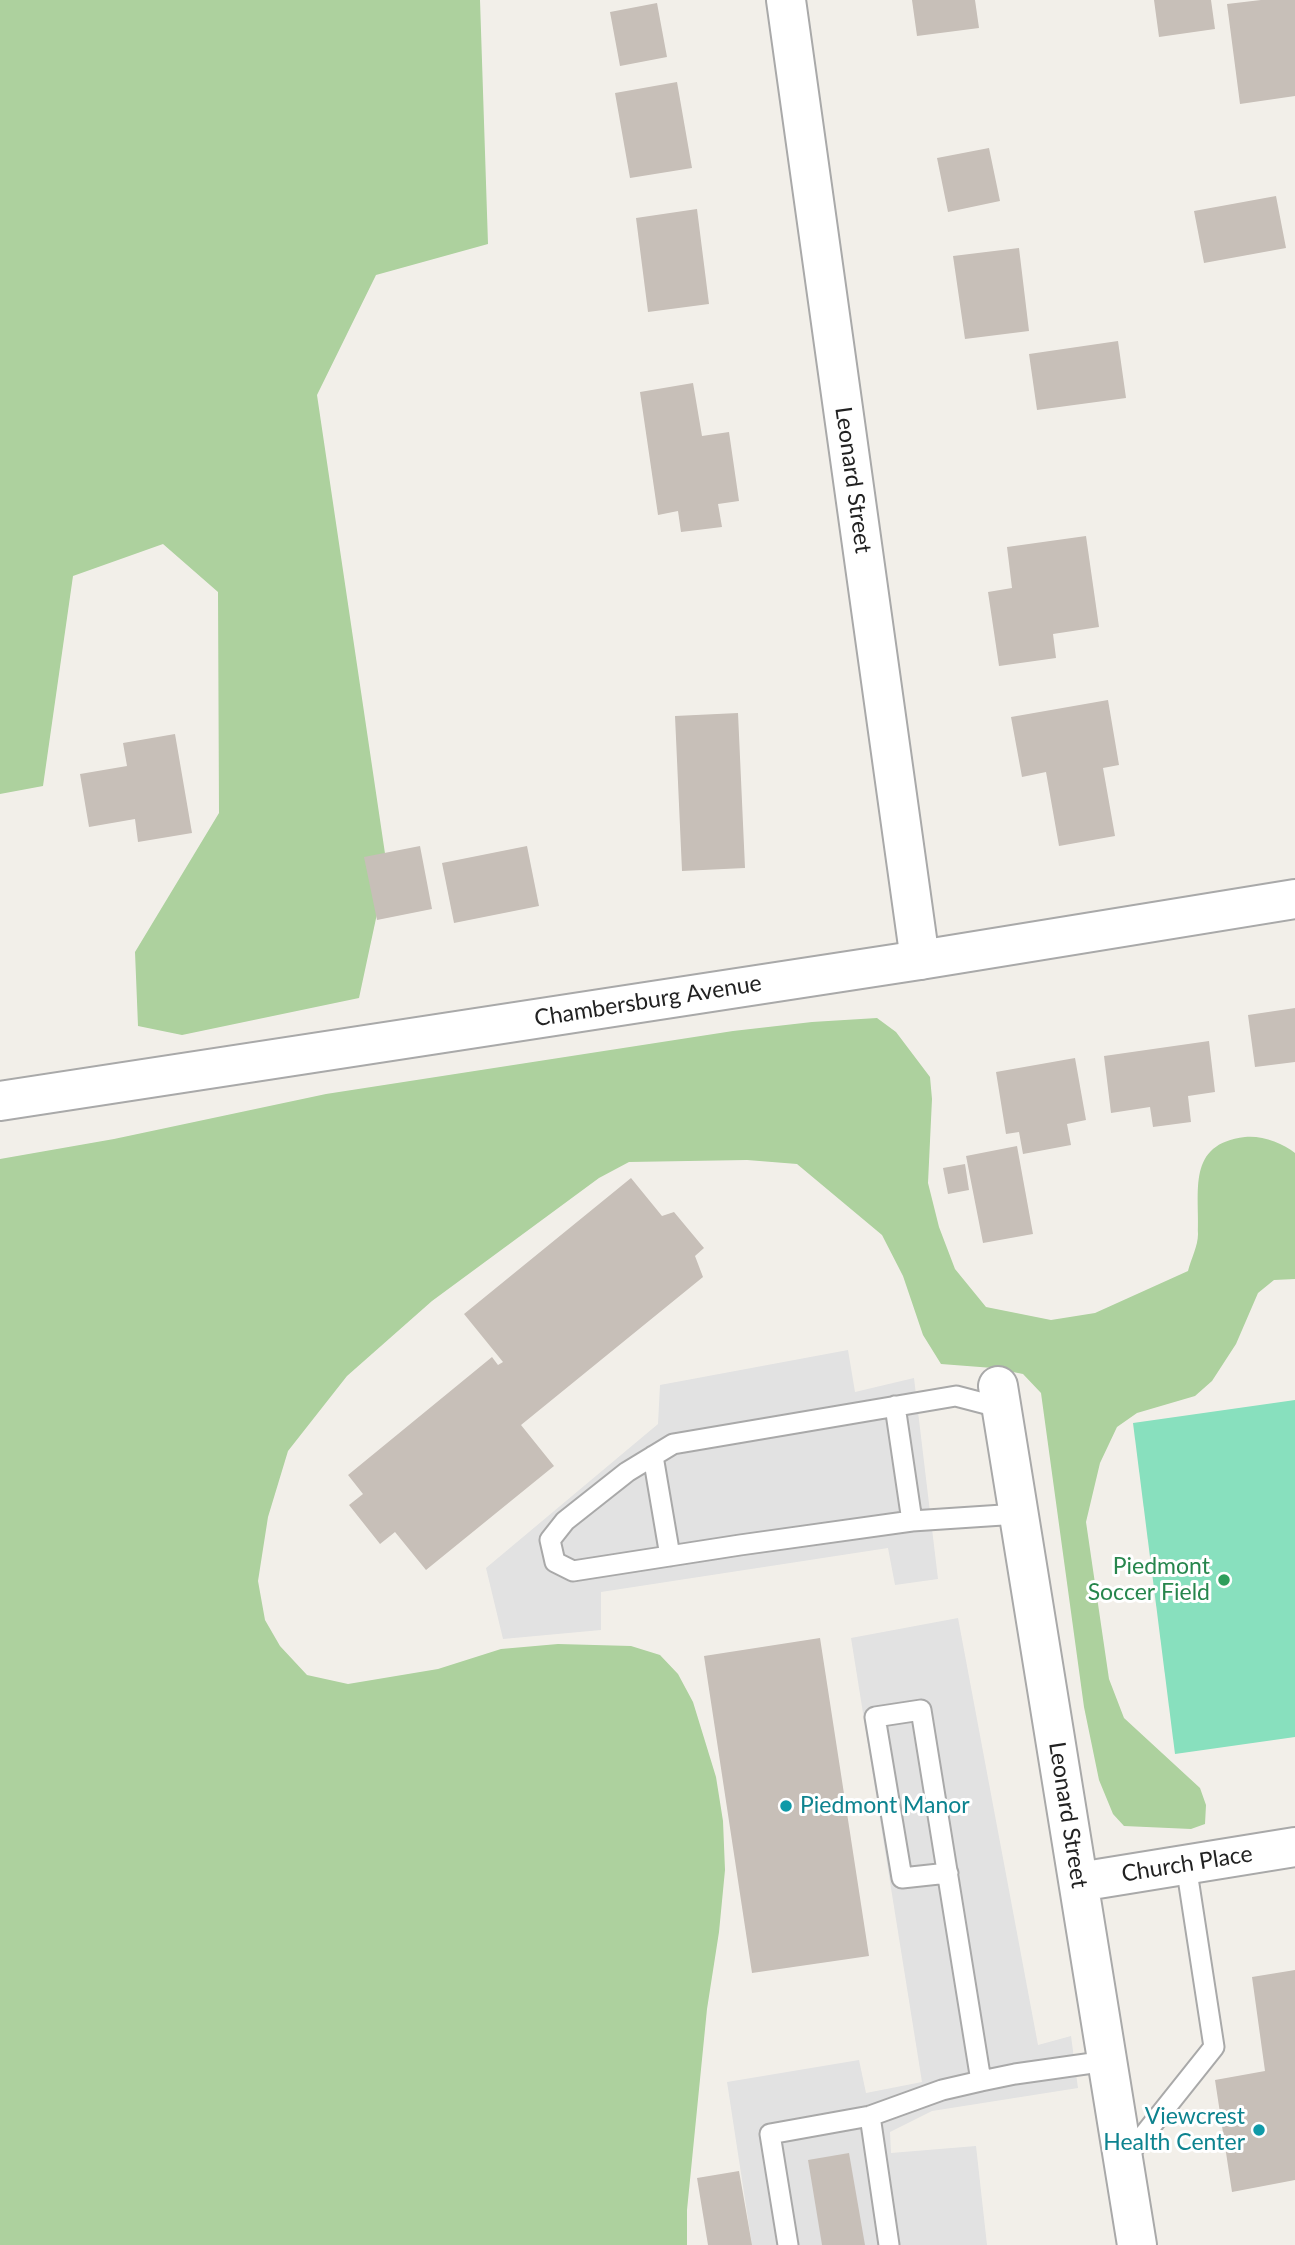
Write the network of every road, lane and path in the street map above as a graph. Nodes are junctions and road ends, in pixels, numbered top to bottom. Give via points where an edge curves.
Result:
1 (786, 0) edge
2 (1295, 899) edge
3 (919, 960) junction
4 (0, 1101) edge
5 (1000, 1397) joint
6 (895, 1406) junction
7 (653, 1456) junction
8 (1018, 1514) junction
9 (912, 1521) junction
10 (670, 1556) junction
11 (1295, 1847) edge
12 (1186, 1865) junction
13 (948, 1873) junction
14 (1079, 1882) junction
15 (1107, 2061) junction
16 (981, 2081) junction
17 (870, 2116) junction
18 (1124, 2161) junction
19 (788, 2245) edge
20 (889, 2245) edge
21 (1137, 2245) edge

1 - 3 street, Leonard Street
2 - 3 street, Chambersburg Avenue
3 - 4 street, Chambersburg Avenue
5 - 6 lane via 956,1396
5 - 8 street, Leonard Street
6 - 7 lane via 673,1444
6 - 9 lane
7 - 10 lane
7 - 10 lane via 565,1521 550,1540 555,1562 573,1571
8 - 9 lane
8 - 14 street, Leonard Street
9 - 10 lane
11 - 12 street, Church Place
12 - 14 street, Church Place
12 - 18 lane via 1213,2047
13 - 13 lane via 921,1710 875,1717 902,1878
13 - 16 lane
14 - 15 street, Leonard Street
15 - 16 lane
15 - 18 street, Leonard Street
16 - 17 lane
17 - 19 lane via 770,2134
17 - 20 lane
18 - 21 street, Leonard Street

